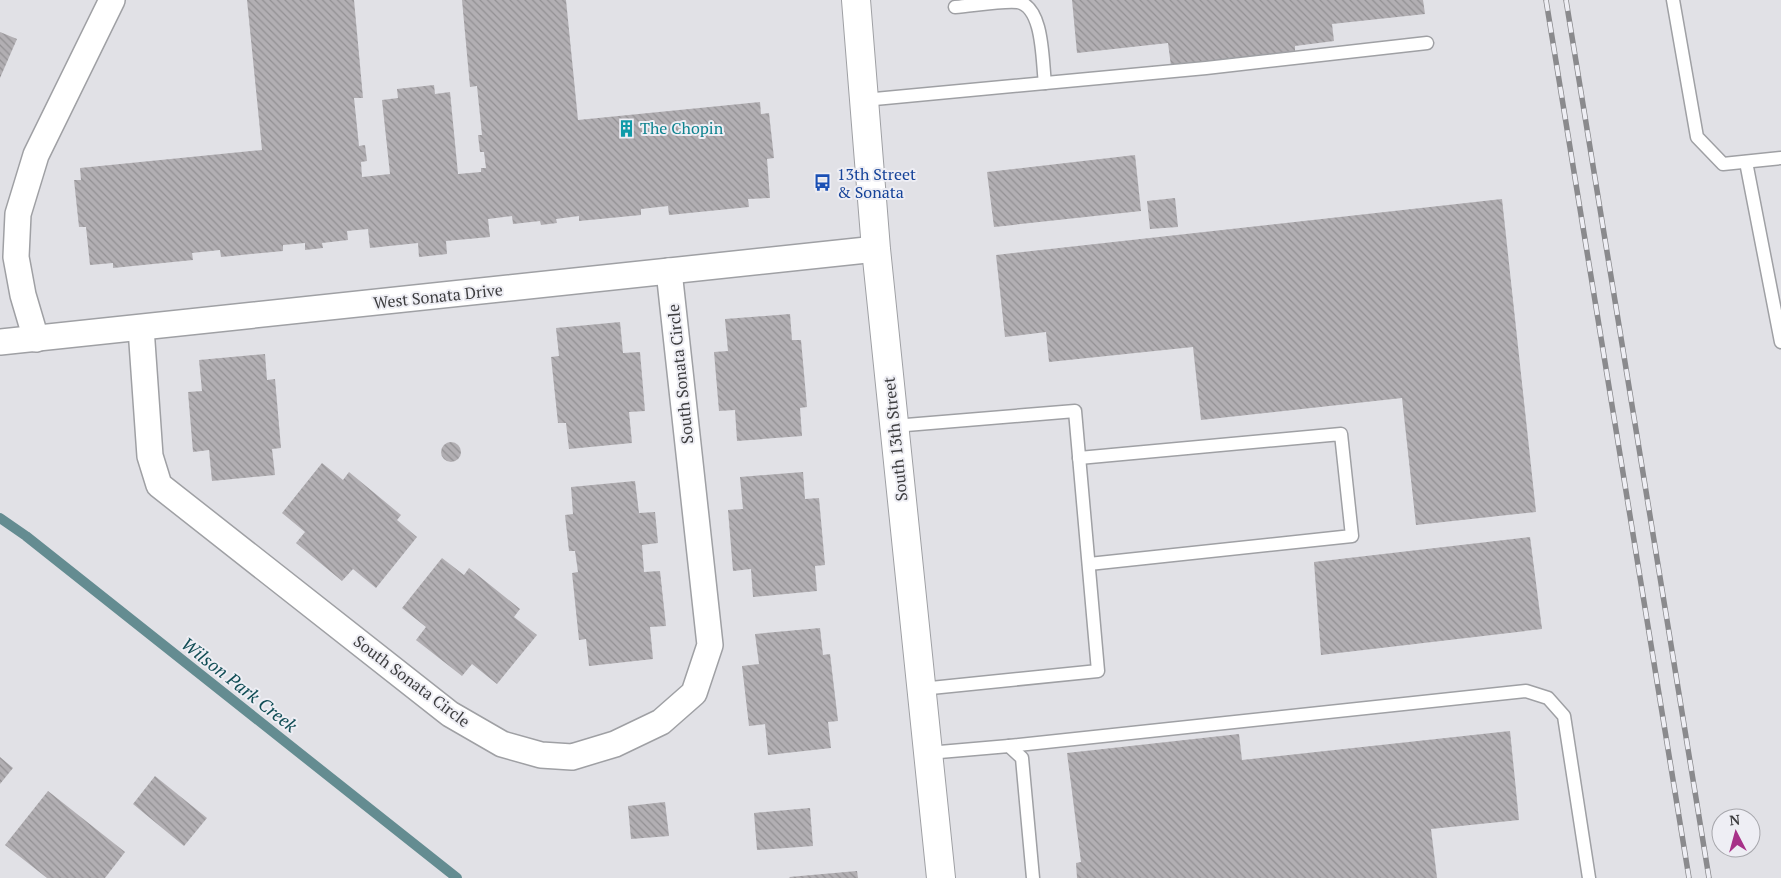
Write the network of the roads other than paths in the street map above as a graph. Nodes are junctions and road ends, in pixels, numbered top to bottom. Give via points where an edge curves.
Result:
1 (112, 0) edge
2 (856, 0) edge
3 (1674, 0) edge
4 (955, 7) dead end
5 (1427, 42) dead end
6 (1045, 83) junction
7 (864, 100) junction
8 (1781, 158) edge
9 (1746, 162) junction
10 (876, 249) junction
11 (669, 271) junction
12 (141, 328) junction
13 (36, 339) junction
14 (0, 342) edge
15 (1781, 342) edge
16 (894, 426) junction
17 (1079, 458) junction
18 (1089, 564) junction
19 (921, 689) junction
20 (1009, 746) junction
21 (928, 753) junction
22 (941, 878) edge
23 (1033, 878) edge
24 (1589, 878) edge

1 - 13 street via 36,155 18,214 16,257 22,295
2 - 7 street, South 13th Street
3 - 9 lane via 1696,138 1723,164
4 - 6 lane via 1018,2 1031,9 1038,21
5 - 6 lane
6 - 7 lane
7 - 10 street, South 13th Street
8 - 9 lane
9 - 15 lane
10 - 11 street, West Sonata Drive
10 - 16 street, South 13th Street
11 - 12 street, West Sonata Drive
11 - 12 street, South Sonata Circle via 710,645 694,693 661,722 615,744 572,757 541,755 502,744 450,714 159,484 150,456
12 - 13 street, West Sonata Drive
13 - 14 street, West Sonata Drive
16 - 17 lane via 1075,411
16 - 19 street, South 13th Street
17 - 18 lane
17 - 18 lane via 1341,434 1352,536
18 - 19 lane via 1098,671
19 - 21 street, South 13th Street
20 - 21 lane
20 - 23 lane via 1022,758
20 - 24 lane via 1526,691 1548,698 1564,716
21 - 22 street, South 13th Street

